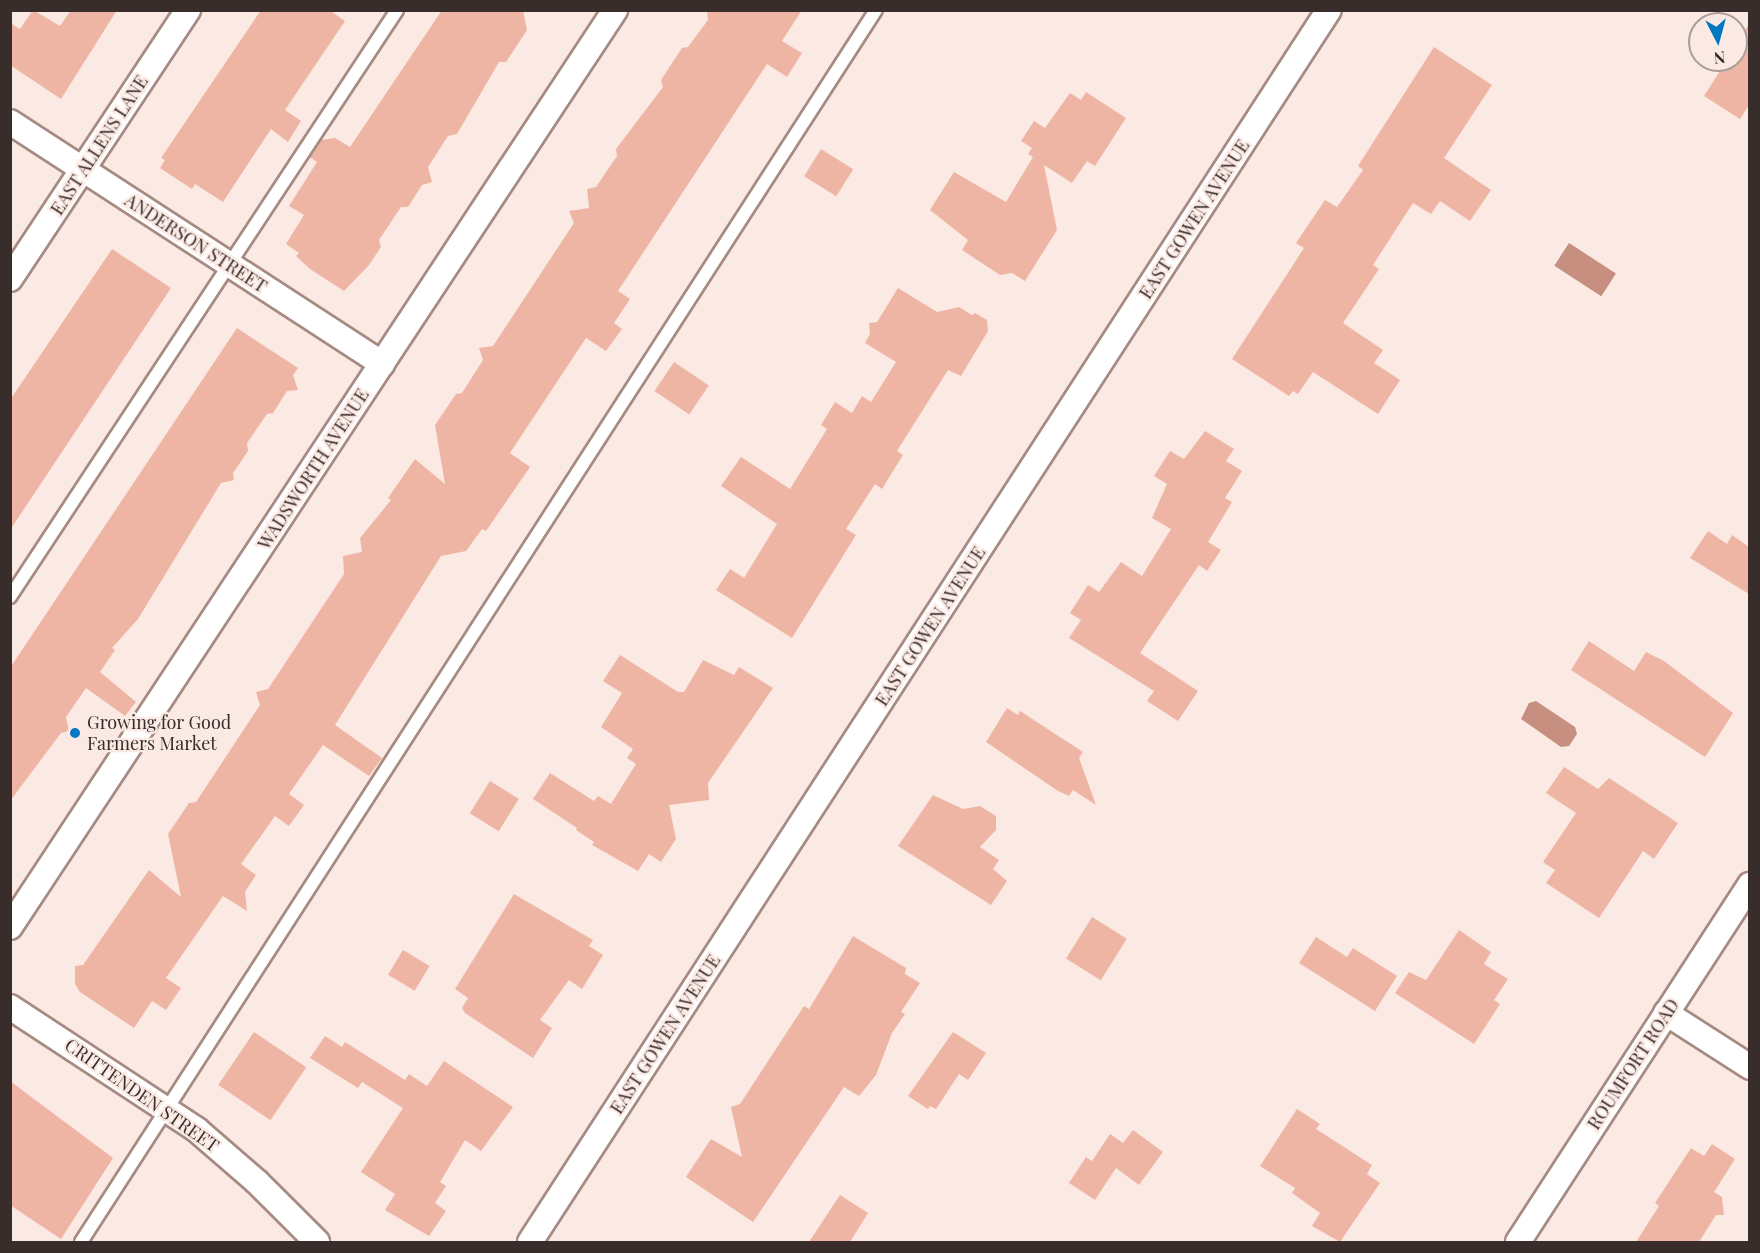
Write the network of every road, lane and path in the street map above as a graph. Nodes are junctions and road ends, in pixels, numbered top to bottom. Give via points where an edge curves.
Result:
1 (188, 10) edge
2 (397, 10) edge
3 (615, 10) edge
4 (876, 10) edge
5 (1329, 10) edge
6 (10, 122) edge
7 (83, 169) junction
8 (229, 265) junction
9 (10, 279) edge
10 (382, 364) junction
11 (10, 597) edge
12 (1749, 885) edge
13 (10, 927) edge
14 (10, 1007) edge
15 (1666, 1013) junction
16 (1749, 1067) edge
17 (167, 1108) junction
18 (81, 1242) edge
19 (317, 1242) edge
20 (530, 1242) edge
21 (1518, 1242) edge

1 - 7 street, EAST ALLENS LANE
2 - 8 lane
3 - 10 street, WADSWORTH AVENUE
4 - 17 lane
5 - 20 street, EAST GOWEN AVENUE
6 - 7 street, ANDERSON STREET
7 - 8 street, ANDERSON STREET
7 - 9 street, EAST ALLENS LANE
8 - 10 street, ANDERSON STREET
8 - 11 lane
10 - 13 street, WADSWORTH AVENUE
12 - 15 street, ROUMFORT ROAD
14 - 17 street, CRITTENDEN STREET
15 - 16 street
15 - 21 street, ROUMFORT ROAD
17 - 18 lane
17 - 19 street, CRITTENDEN STREET via 234,1161

